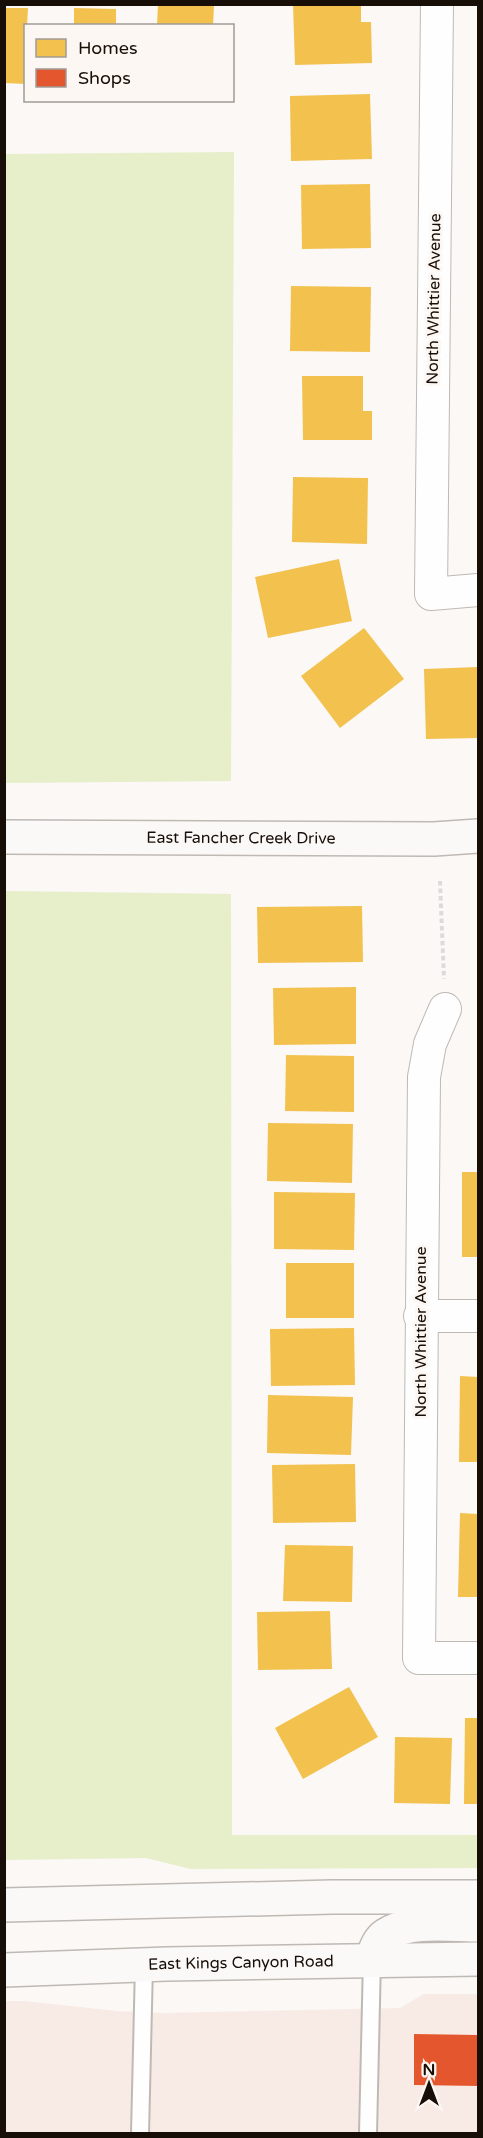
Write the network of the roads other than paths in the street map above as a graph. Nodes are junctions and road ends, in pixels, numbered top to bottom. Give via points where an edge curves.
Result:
1 (437, 4) edge
2 (478, 590) edge
3 (478, 836) edge
4 (4, 837) edge
5 (445, 1009) road end
6 (420, 1316) junction
7 (478, 1316) edge
8 (478, 1658) edge
9 (478, 1896) edge
10 (4, 1905) edge
11 (478, 1925) edge
12 (372, 1959) junction
13 (478, 1959) edge
14 (144, 1965) junction
15 (4, 1970) edge
16 (140, 2133) edge
17 (368, 2133) edge

1 - 2 street, North Whittier Avenue via 431,594
3 - 4 main road, East Fancher Creek Drive
5 - 6 street, North Whittier Avenue via 430,1044 424,1077
6 - 7 street
6 - 8 street, North Whittier Avenue via 419,1658
9 - 10 main road
11 - 12 main road via 422,1924 402,1928 385,1935
12 - 13 main road, East Kings Canyon Road
12 - 14 main road, East Kings Canyon Road
12 - 17 lane
14 - 15 main road, East Kings Canyon Road
14 - 16 lane

